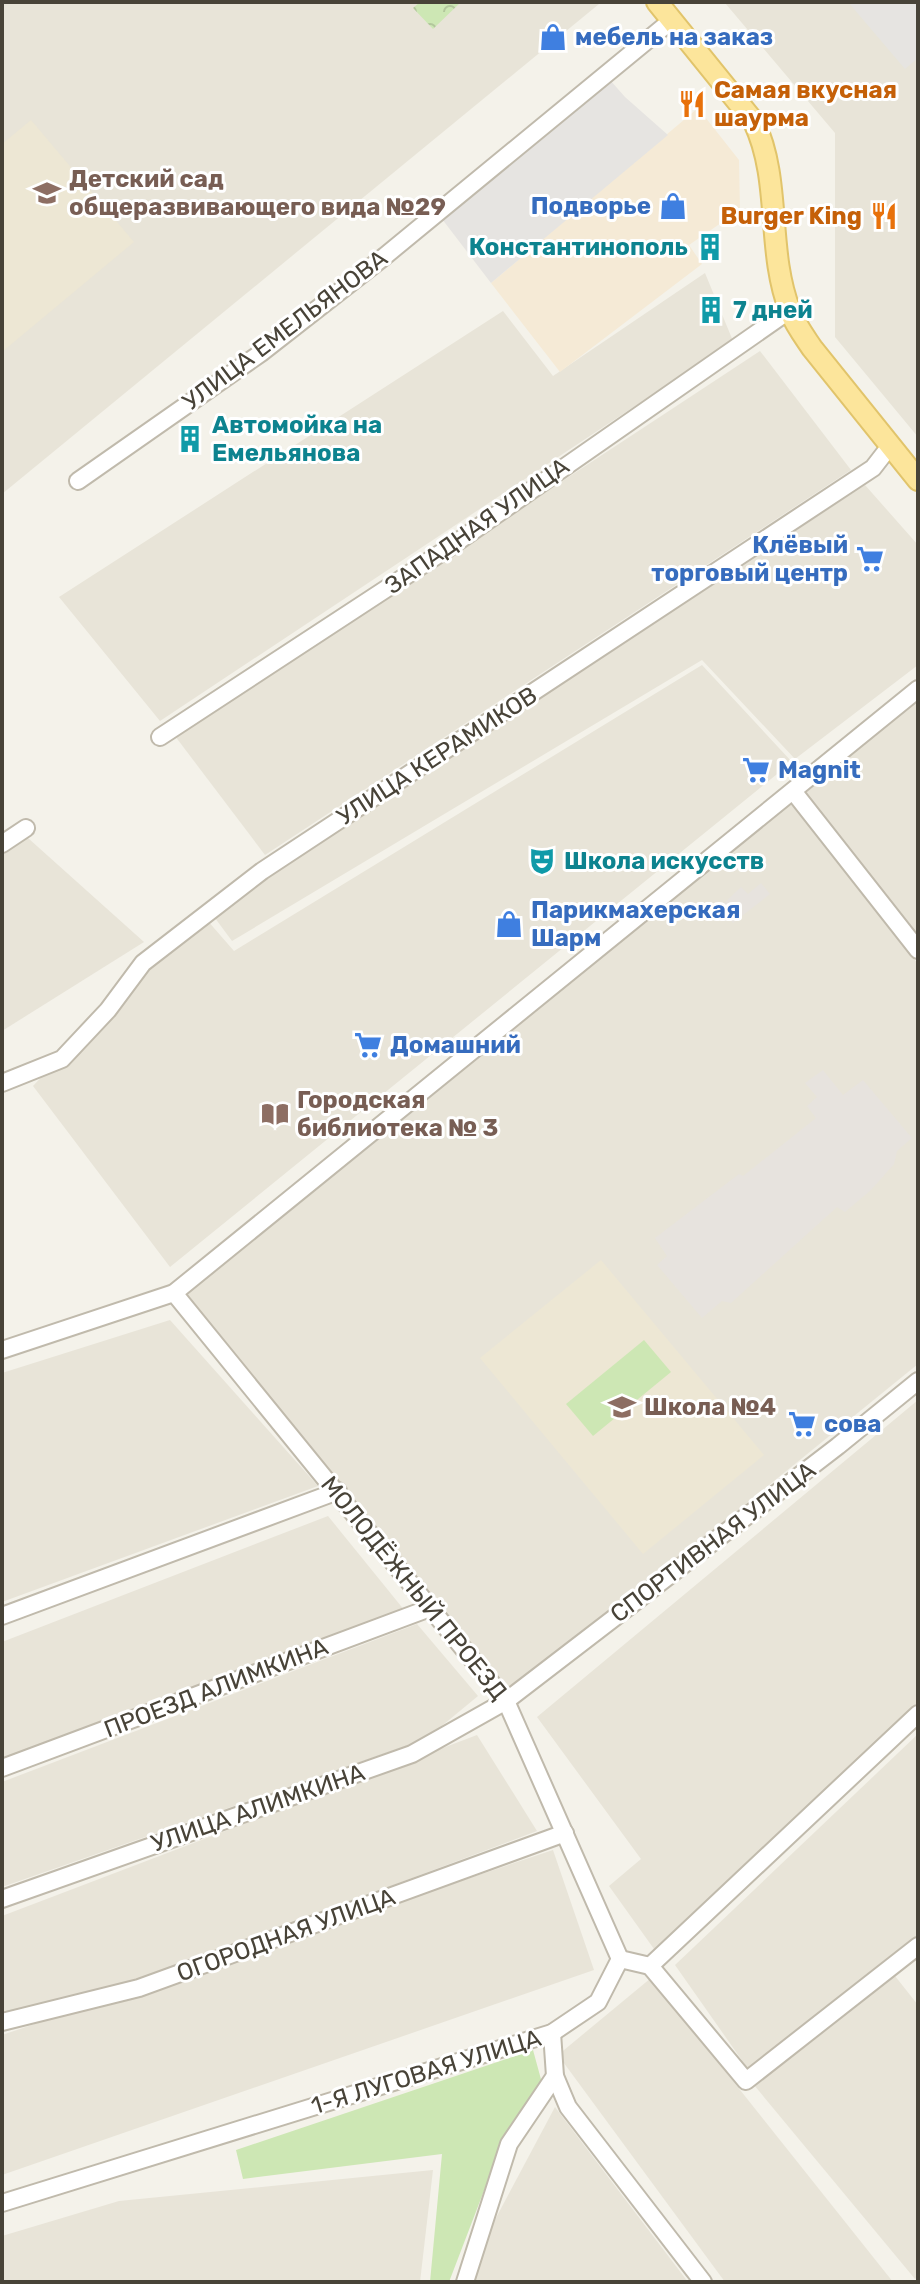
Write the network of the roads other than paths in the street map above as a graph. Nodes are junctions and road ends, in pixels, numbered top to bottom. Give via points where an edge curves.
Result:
1 (657, 2) edge
2 (672, 20) junction
3 (790, 310) junction
4 (890, 446) junction
5 (918, 480) edge
6 (78, 481) dead end
7 (918, 689) edge
8 (160, 737) dead end
9 (793, 791) junction
10 (26, 828) dead end
11 (2, 844) edge
12 (918, 950) edge
13 (2, 1083) edge
14 (174, 1293) junction
15 (2, 1350) edge
16 (918, 1381) edge
17 (338, 1491) junction
18 (430, 1608) junction
19 (2, 1616) edge
20 (506, 1701) junction
21 (918, 1714) edge
22 (2, 1768) edge
23 (565, 1833) junction
24 (2, 1899) edge
25 (918, 1946) edge
26 (620, 1959) junction
27 (650, 1966) junction
28 (2, 2022) edge
29 (552, 2033) junction
30 (555, 2076) junction
31 (2, 2203) edge
32 (465, 2282) edge
33 (703, 2282) edge

1 - 2 main road
2 - 3 main road via 762,139
2 - 6 street, УЛИЦА ЕМЕЛЬЯНОВА via 274,343
3 - 4 main road via 812,348
3 - 8 street, ЗАПАДНАЯ УЛИЦА via 450,547
4 - 5 main road
4 - 13 street, УЛИЦА КЕРАМИКОВ via 873,468 262,871 143,963 62,1059
7 - 9 street
9 - 12 street
9 - 14 street
10 - 11 street
14 - 15 street
14 - 17 street, МОЛОДЁЖНЫЙ ПРОЕЗД
16 - 20 street, СПОРТИВНАЯ УЛИЦА
17 - 18 street, МОЛОДЁЖНЫЙ ПРОЕЗД
17 - 19 street
18 - 20 street, МОЛОДЁЖНЫЙ ПРОЕЗД
18 - 22 street, ПРОЕЗД АЛИМКИНА
20 - 23 street, МОЛОДЁЖНЫЙ ПРОЕЗД
20 - 24 street, УЛИЦА АЛИМКИНА via 412,1754
21 - 27 street
23 - 26 street, МОЛОДЁЖНЫЙ ПРОЕЗД
23 - 28 street, ОГОРОДНАЯ УЛИЦА via 139,1988
25 - 27 street via 746,2081
26 - 27 street
26 - 29 street, 1-Я ЛУГОВАЯ УЛИЦА via 598,2002
29 - 30 street
29 - 31 street, 1-Я ЛУГОВАЯ УЛИЦА
30 - 32 street via 509,2144
30 - 33 street via 568,2107

